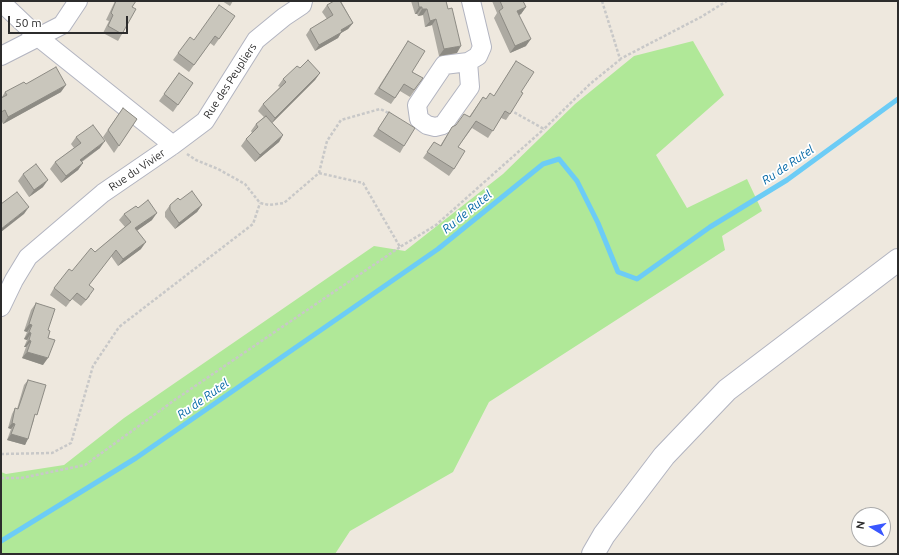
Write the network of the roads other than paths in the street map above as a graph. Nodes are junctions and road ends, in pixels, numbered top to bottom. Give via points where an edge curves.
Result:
1 (78, 1) edge
2 (303, 1) edge
3 (471, 1) edge
4 (1, 2) edge
5 (38, 37) junction
6 (1, 56) edge
7 (468, 62) junction
8 (173, 146) junction
9 (898, 260) edge
10 (1, 307) edge
11 (593, 554) edge

1 - 5 street via 62,25
2 - 8 street, Rue des Peupliers via 302,5 256,40 205,121
3 - 7 street via 482,47 478,56
4 - 5 street, Rue du Vivier
5 - 6 street
5 - 8 street, Rue du Vivier
7 - 7 street via 470,87 443,126 427,125 419,119 417,105 444,65
8 - 10 street, Rue du Vivier via 104,193 28,257
9 - 11 street via 727,390 664,456 604,535

